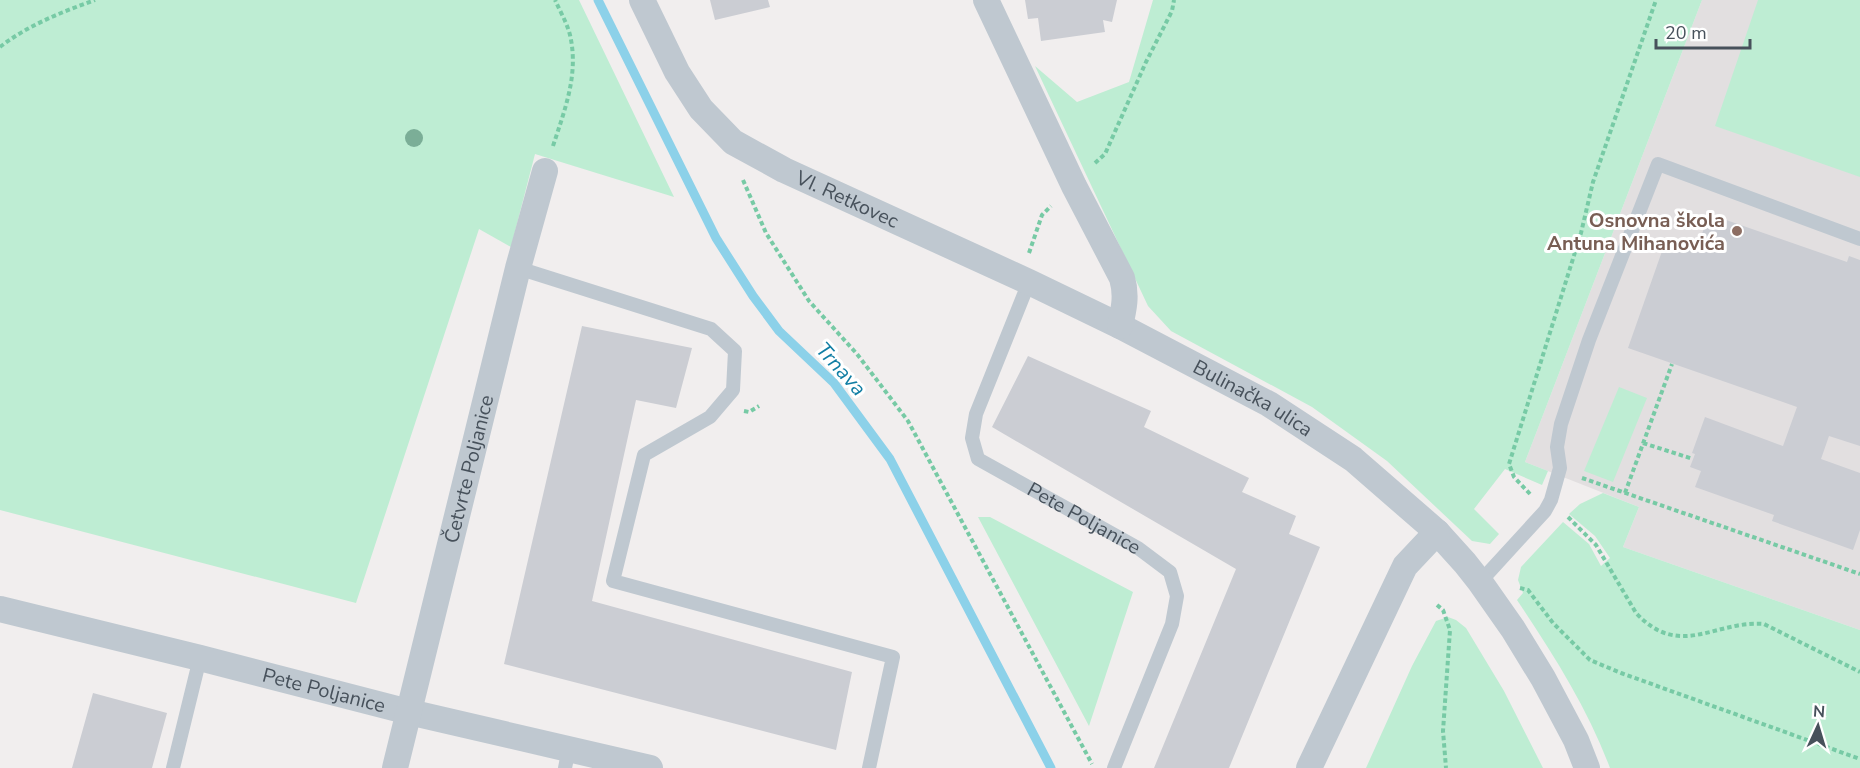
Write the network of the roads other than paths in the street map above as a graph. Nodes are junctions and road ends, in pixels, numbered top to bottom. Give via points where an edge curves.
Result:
1 (642, 0) edge
2 (986, 0) edge
3 (545, 171) road end
4 (1860, 239) edge
5 (518, 268) junction
6 (1029, 282) junction
7 (1120, 326) junction
8 (1437, 532) junction
9 (1480, 582) junction
10 (0, 609) edge
11 (200, 658) junction
12 (409, 712) junction
13 (567, 758) edge
14 (173, 768) edge
15 (395, 768) edge
16 (650, 768) edge
17 (869, 768) edge
18 (1114, 768) edge
19 (1309, 768) edge
20 (1587, 768) edge

1 - 6 street, VI. Retkovec via 677,72 701,109 732,142 784,170
2 - 7 street via 1122,278 1126,291
3 - 5 street, Četvrte Poljanice
4 - 9 lane via 1658,164 1589,340 1561,424 1557,447 1560,468 1551,500
5 - 12 street, Četvrte Poljanice
5 - 17 lane via 711,329 735,351 733,390 710,417 644,455 613,581 893,657
6 - 7 street, VI. Retkovec
6 - 18 lane, Pete Poljanice via 976,414 972,438 978,459 1138,548 1170,572 1177,596 1172,624
7 - 8 street, Bulinačka ulica via 1288,416 1353,459
8 - 9 street, Bulinačka ulica
8 - 19 street via 1405,566
9 - 20 street, Bulinačka ulica via 1544,678
10 - 11 street, Pete Poljanice
11 - 12 street, Pete Poljanice
11 - 14 lane
12 - 13 street, Pete Poljanice
12 - 15 street, Četvrte Poljanice
13 - 16 street, Pete Poljanice

